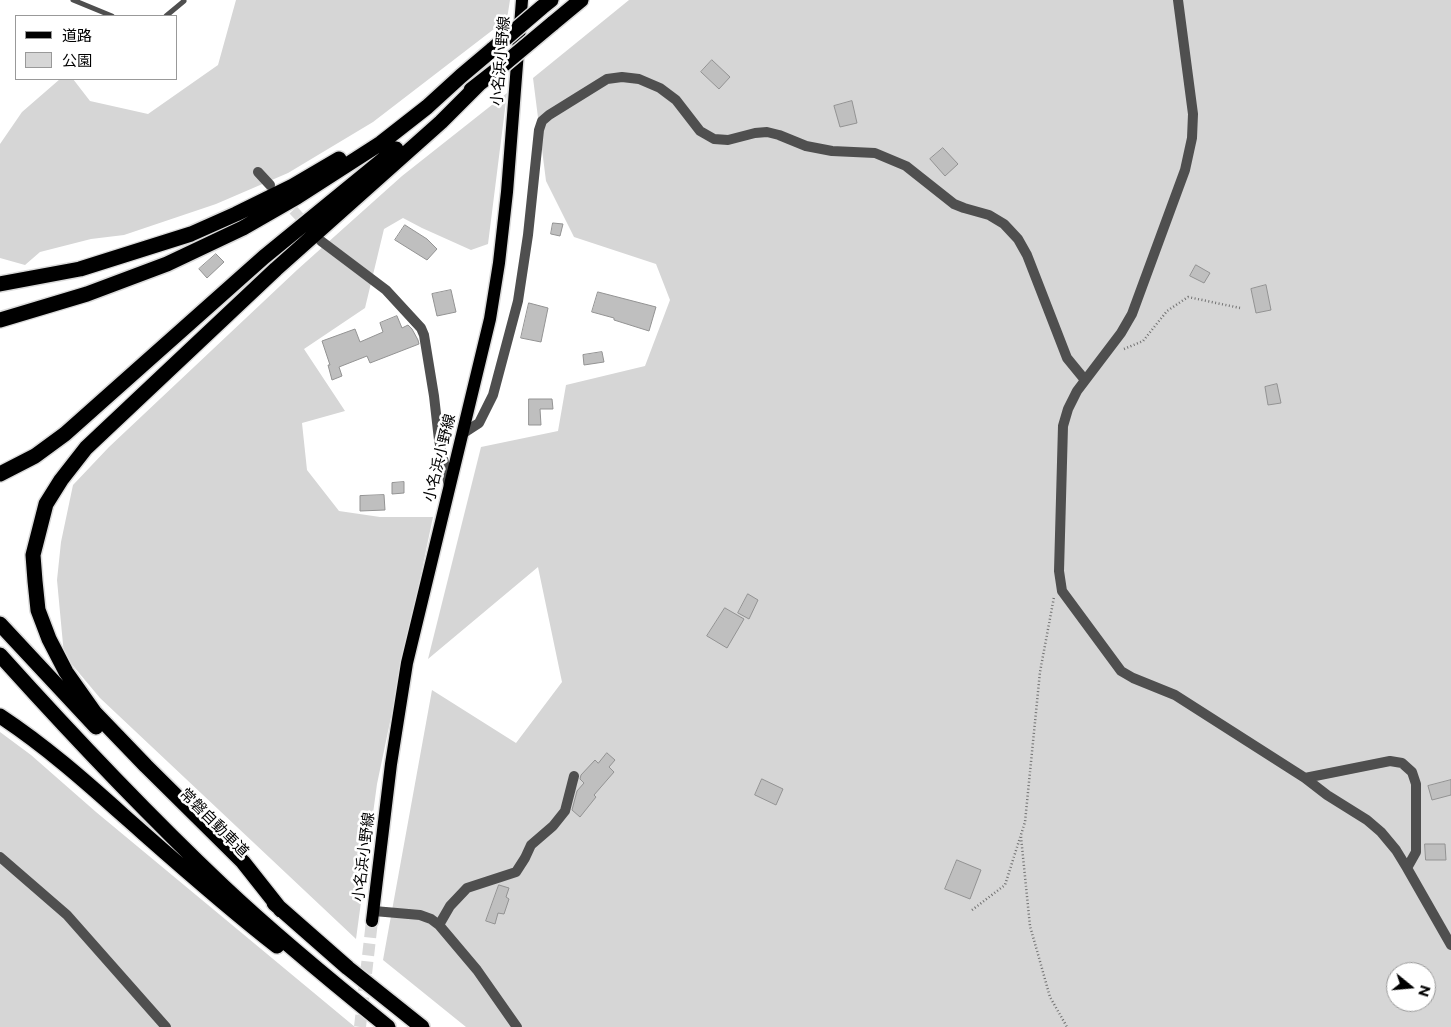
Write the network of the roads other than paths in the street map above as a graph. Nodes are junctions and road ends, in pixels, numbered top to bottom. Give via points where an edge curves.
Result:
1 (73, 0) edge
2 (522, 0) edge
3 (581, 0) edge
4 (1178, 0) edge
5 (184, 1) dead end
6 (546, 4) edge
7 (110, 15) edge
8 (167, 15) edge
9 (461, 76) junction
10 (479, 84) junction
11 (258, 172) dead end
12 (270, 185) dead end
13 (321, 241) dead end
14 (0, 284) edge
15 (0, 320) edge
16 (1085, 380) junction
17 (462, 434) junction
18 (0, 474) edge
19 (449, 487) junction
20 (0, 624) edge
21 (0, 655) edge
22 (0, 716) edge
23 (574, 776) dead end
24 (1305, 778) junction
25 (0, 857) edge
26 (1407, 868) junction
27 (281, 910) junction
28 (373, 916) joint
29 (439, 926) junction
30 (1451, 946) edge
31 (358, 1003) junction
32 (166, 1027) edge
33 (388, 1027) edge
34 (422, 1027) edge
35 (517, 1027) edge

1 - 7 lane
2 - 17 main road, 小名浜小野線 via 508,182 498,263 490,319
3 - 10 highway, bridge
4 - 16 street via 1193,114 1185,170 1132,314
5 - 8 lane
6 - 9 highway, bridge
9 - 14 highway via 335,162 236,214 191,234 80,269
9 - 15 highway via 381,143 243,228 158,267 87,294
10 - 18 highway via 434,117 264,257 65,434 35,456
10 - 27 highway via 86,448 46,504 33,555 38,610 66,672 95,713 244,862
11 - 12 street
13 - 19 street via 386,290 421,328
16 - 17 street via 1067,358 1027,255 1004,224 989,215 954,204 906,166 875,154 832,152 766,132 728,140 714,139 700,131 676,100 660,88 639,79 622,77 607,79 542,121 518,301 493,395 479,423
16 - 24 street via 1076,391 1064,426 1059,571 1062,591 1121,671 1175,695
17 - 19 main road, 小名浜小野線
19 - 28 main road, 小名浜小野線 via 407,663
20 - 27 highway, 常磐自動車道 via 141,775
21 - 31 highway via 128,793 225,888
22 - 31 highway via 82,778 268,939
23 - 29 street via 565,811 531,845 516,872 467,888 450,906
24 - 26 street via 1381,832
24 - 26 street via 1390,761 1402,763 1412,772 1416,784 1416,852
25 - 32 street via 66,915
26 - 30 street
27 - 34 highway, 常磐自動車道
28 - 29 street via 420,915
29 - 35 street via 477,970
31 - 33 highway

